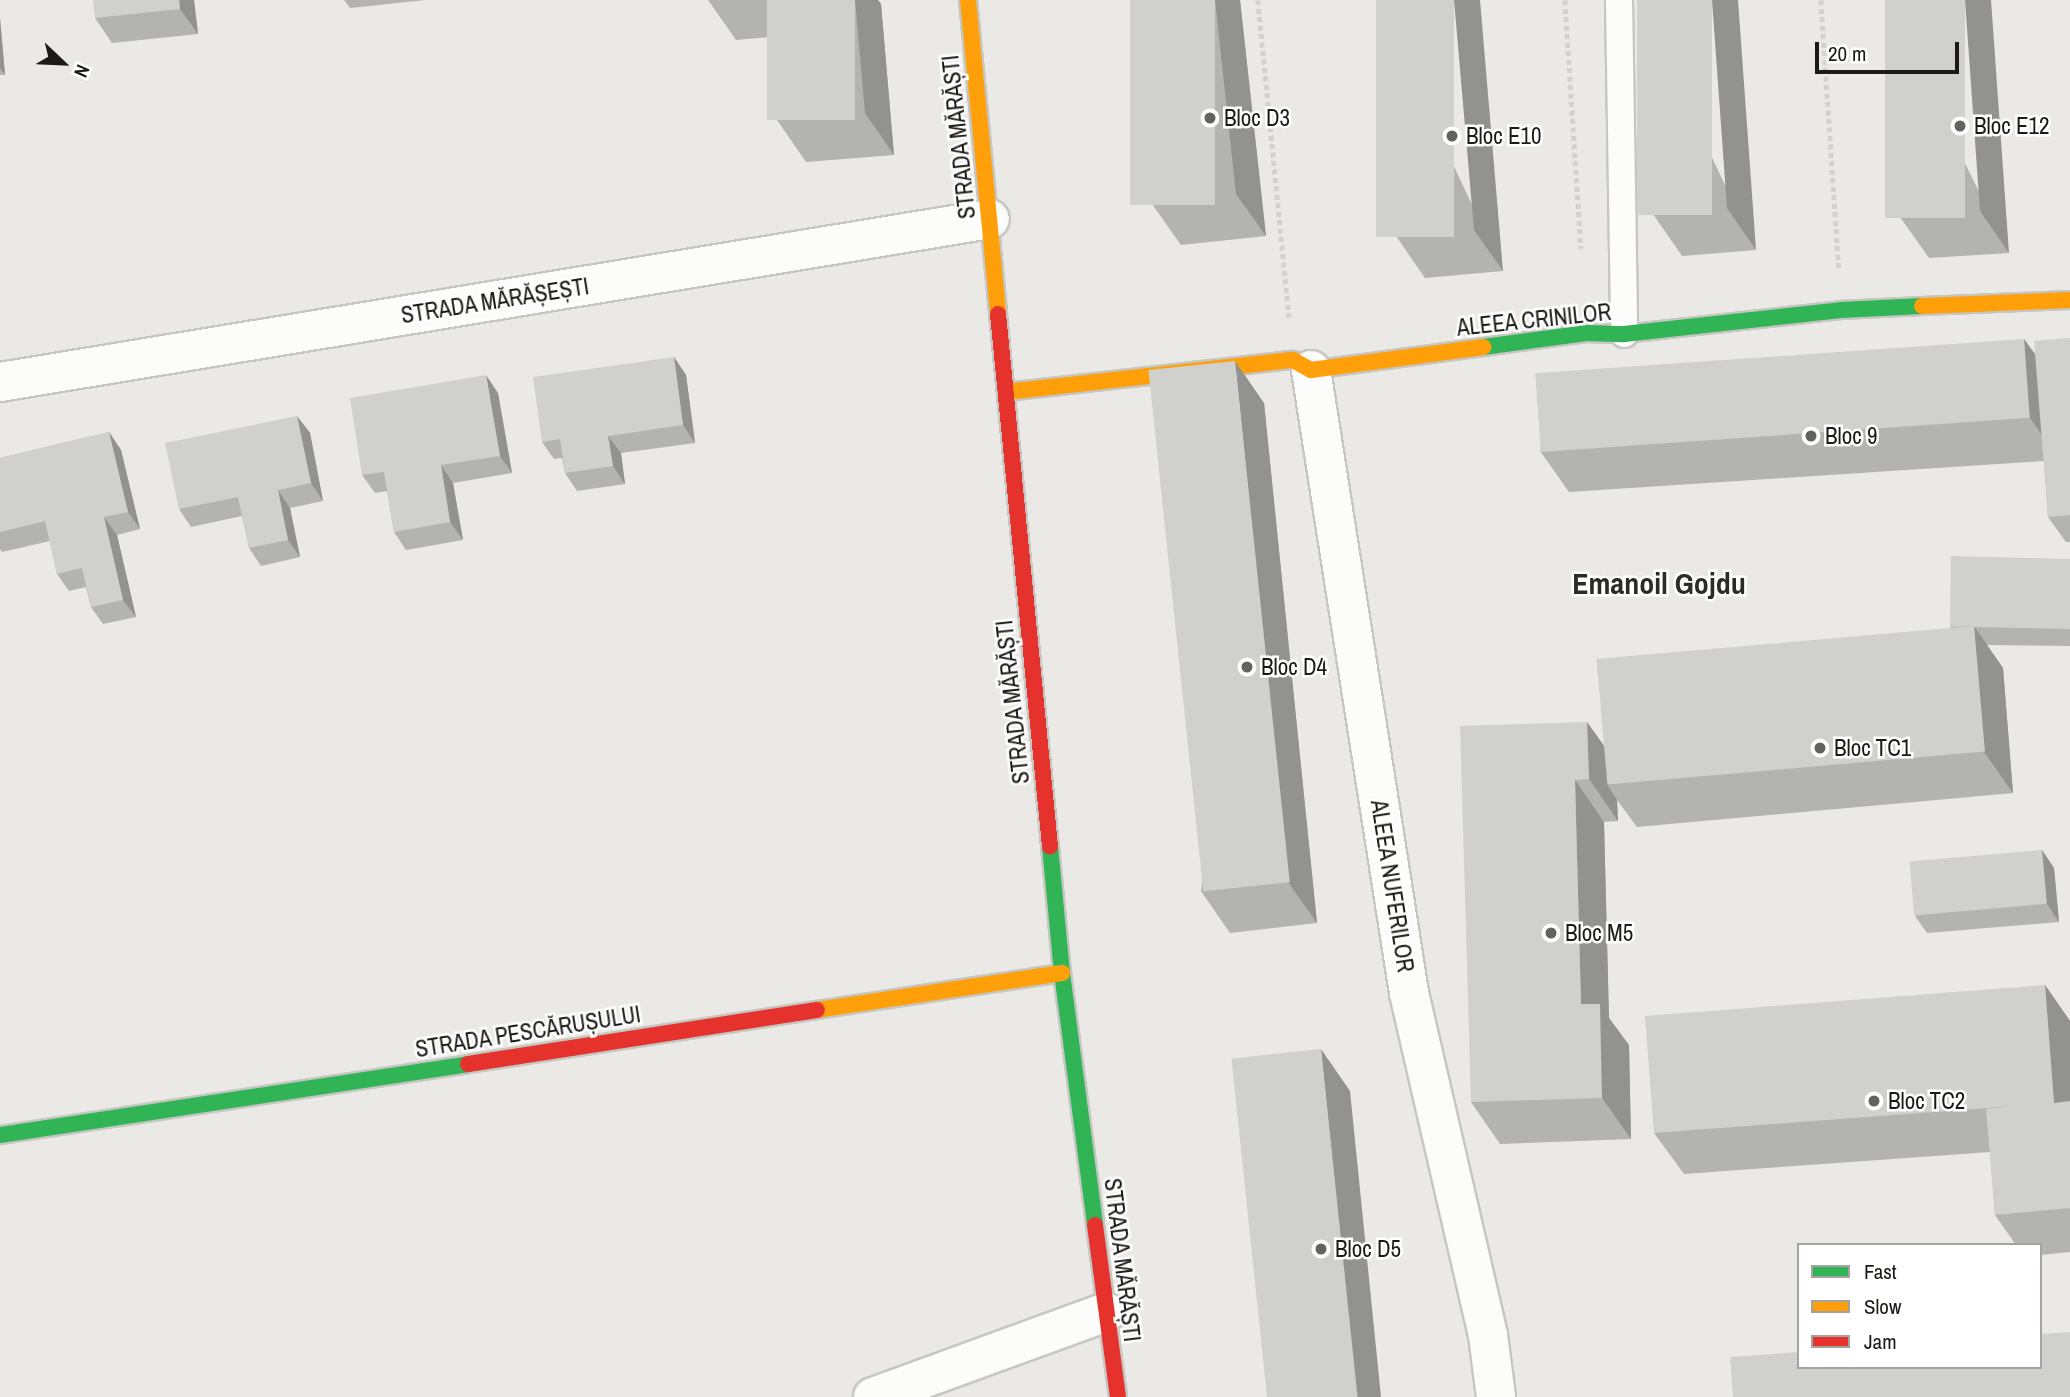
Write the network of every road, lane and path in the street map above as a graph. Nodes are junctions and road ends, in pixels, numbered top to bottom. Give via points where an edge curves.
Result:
1 (968, 0) edge
2 (1258, 0) edge
3 (1565, 0) edge
4 (1619, 0) edge
5 (1821, 0) edge
6 (990, 219) junction
7 (1581, 250) dead end
8 (2070, 300) edge
9 (1841, 310) junction
10 (1624, 334) junction
11 (1302, 365) junction
12 (0, 383) edge
13 (1006, 392) junction
14 (1062, 973) junction
15 (0, 1135) edge
16 (1106, 1311) junction
17 (873, 1397) edge
18 (1118, 1397) edge
19 (1496, 1397) edge

1 - 6 street, STRADA MĂRĂȘTI
2 - 11 path
3 - 7 path
4 - 10 lane
5 - 9 path
6 - 12 street, STRADA MĂRĂȘEȘTI
6 - 13 street, STRADA MĂRĂȘTI
8 - 9 street, ALEEA CRINILOR
9 - 10 street, ALEEA CRINILOR
10 - 11 street, ALEEA CRINILOR via 1586,333
11 - 13 street, ALEEA CRINILOR
11 - 19 street, ALEEA NUFERILOR via 1409,993 1488,1335
13 - 14 street, STRADA MĂRĂȘTI
14 - 15 street, STRADA PESCĂRUȘULUI
14 - 16 street, STRADA MĂRĂȘTI
16 - 17 street
16 - 18 street, STRADA MĂRĂȘTI

